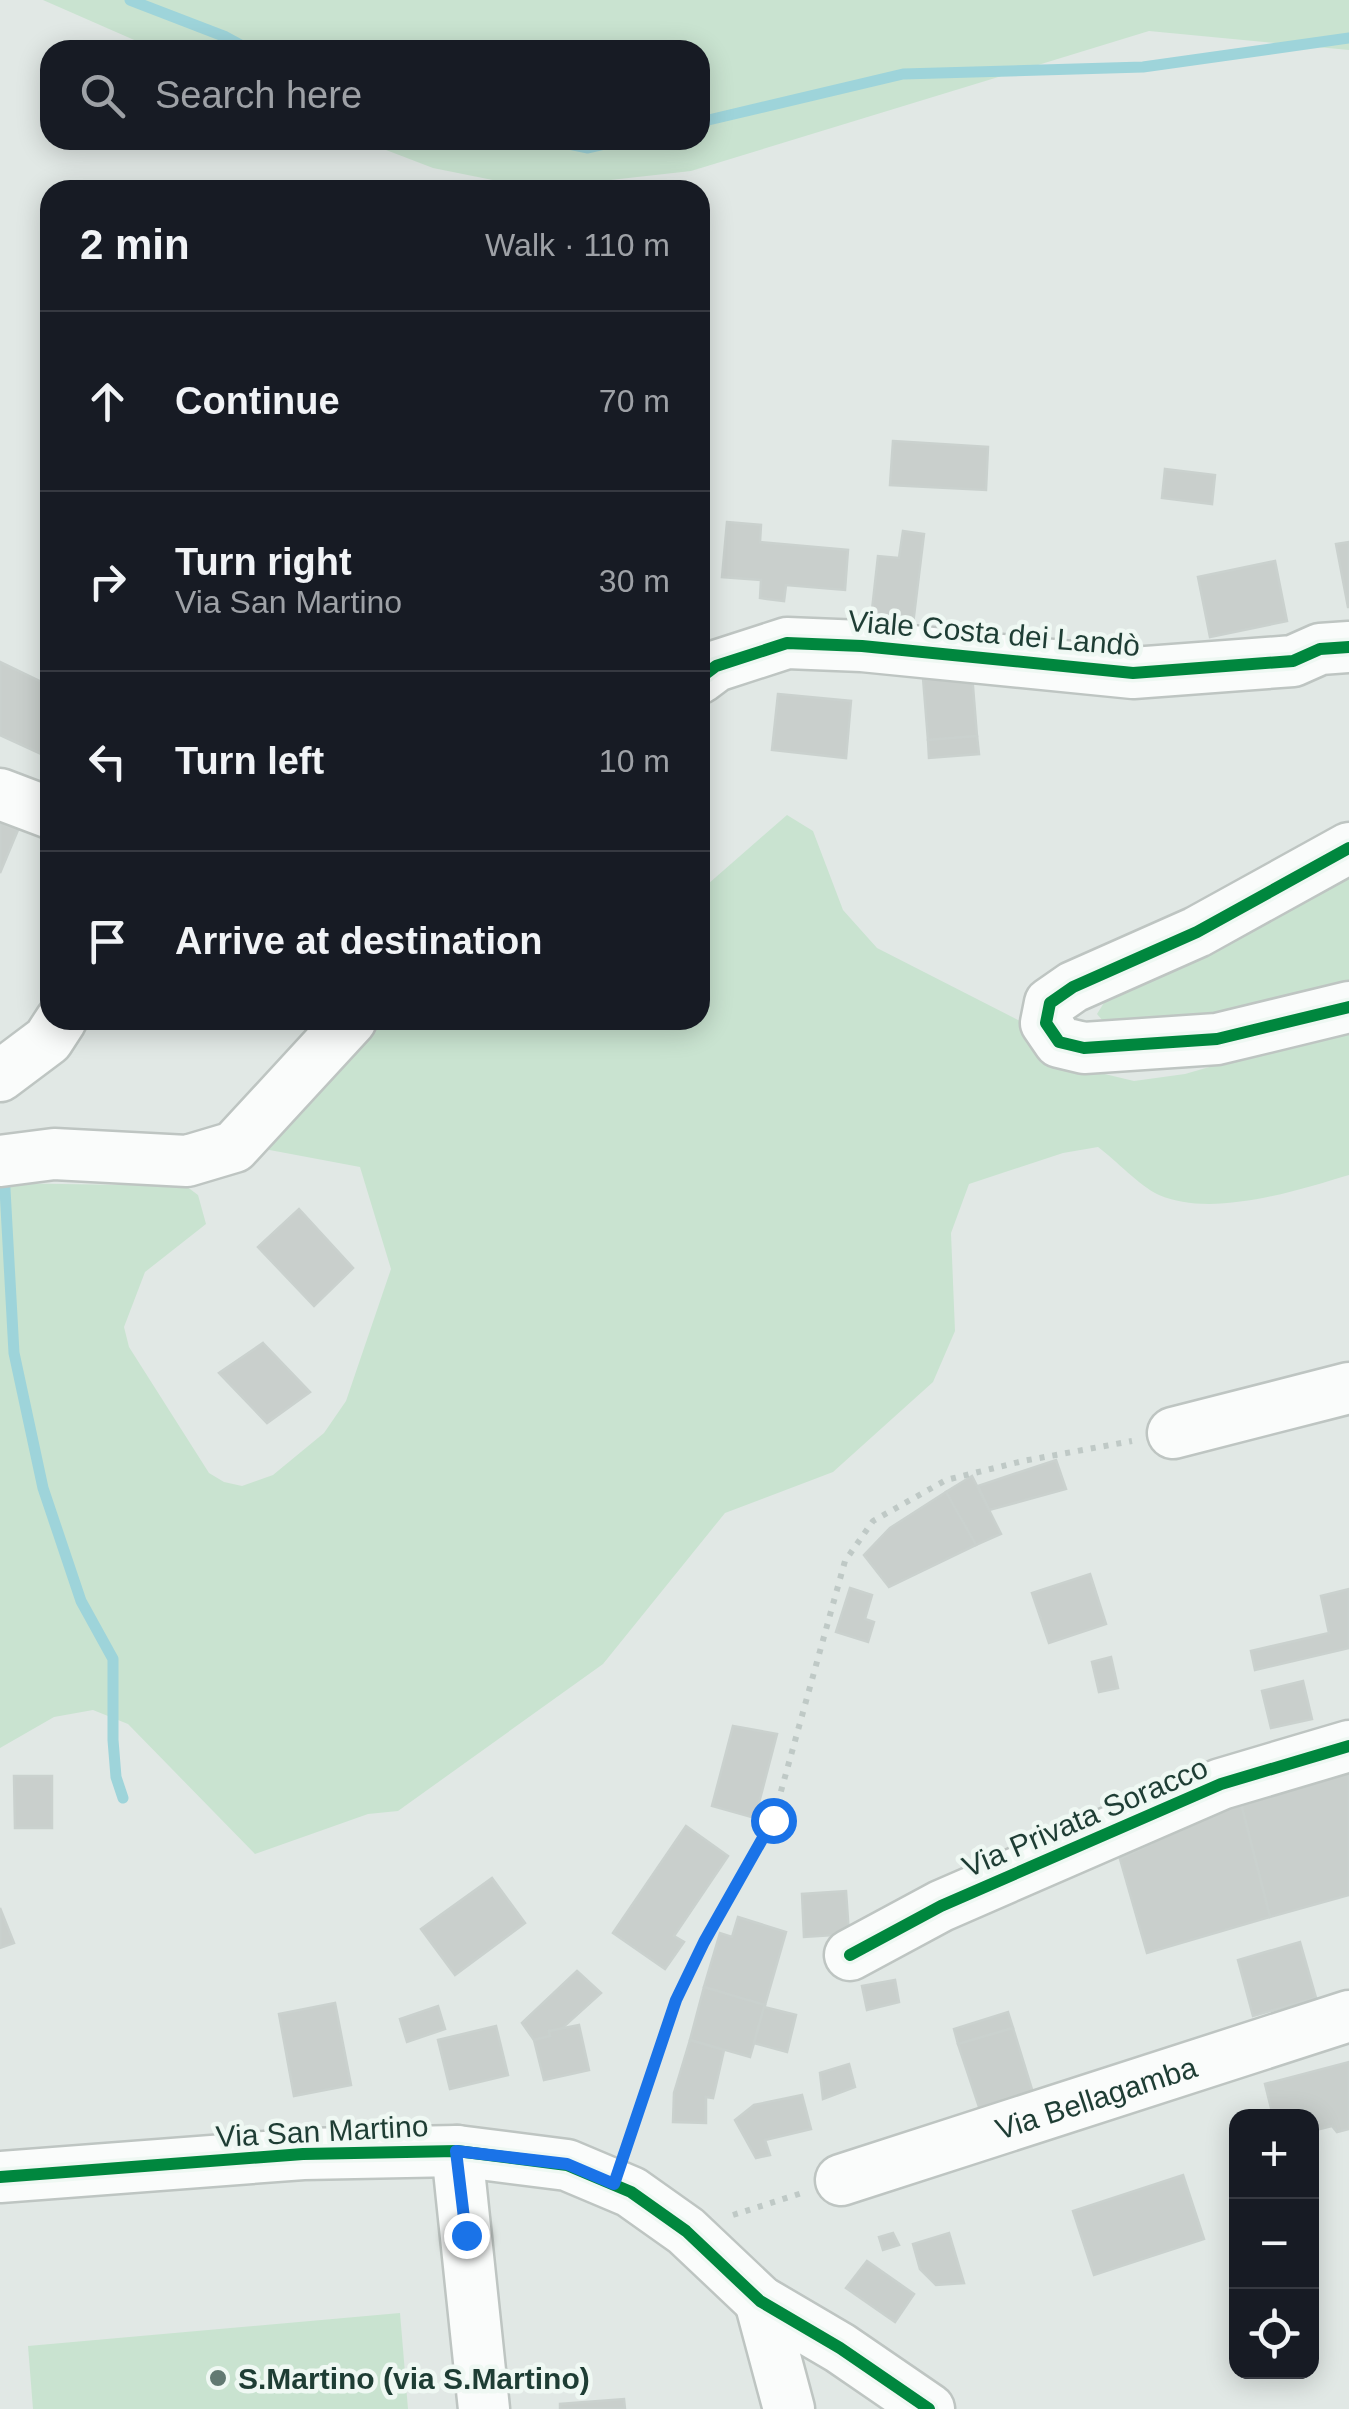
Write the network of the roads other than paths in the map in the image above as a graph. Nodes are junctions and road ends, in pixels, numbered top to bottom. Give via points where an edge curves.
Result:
1 (1349, 647) edge
2 (710, 670) edge
3 (0, 794) edge
4 (40, 808) edge
5 (1349, 848) edge
6 (1349, 1006) edge
7 (54, 1030) edge
8 (342, 1030) edge
9 (0, 1076) edge
10 (0, 1161) edge
11 (1349, 1388) edge
12 (1173, 1433) road end
13 (1349, 1746) edge
14 (850, 1956) dead end
15 (1349, 2016) edge
16 (456, 2151) junction
17 (0, 2177) edge
18 (841, 2180) road end
19 (760, 2301) junction
20 (484, 2409) edge
21 (789, 2409) edge
22 (929, 2409) edge

1 - 2 street, Viale Costa dei Landò via 1320,649 1293,662 1133,672 787,643
3 - 4 street
5 - 6 street via 1197,932 1074,987 1050,1004 1046,1023 1059,1042 1084,1048 1217,1039
7 - 9 street
8 - 10 street via 234,1147 187,1161 54,1154
11 - 12 street
13 - 14 street, Via Privata Soracco via 1222,1784 941,1906
15 - 18 street, Via Bellagamba
16 - 17 street, Via San Martino via 304,2154
16 - 19 street, Via San Martino via 567,2164 631,2192 686,2231
16 - 20 street
19 - 21 street
19 - 22 street, Via San Martino

